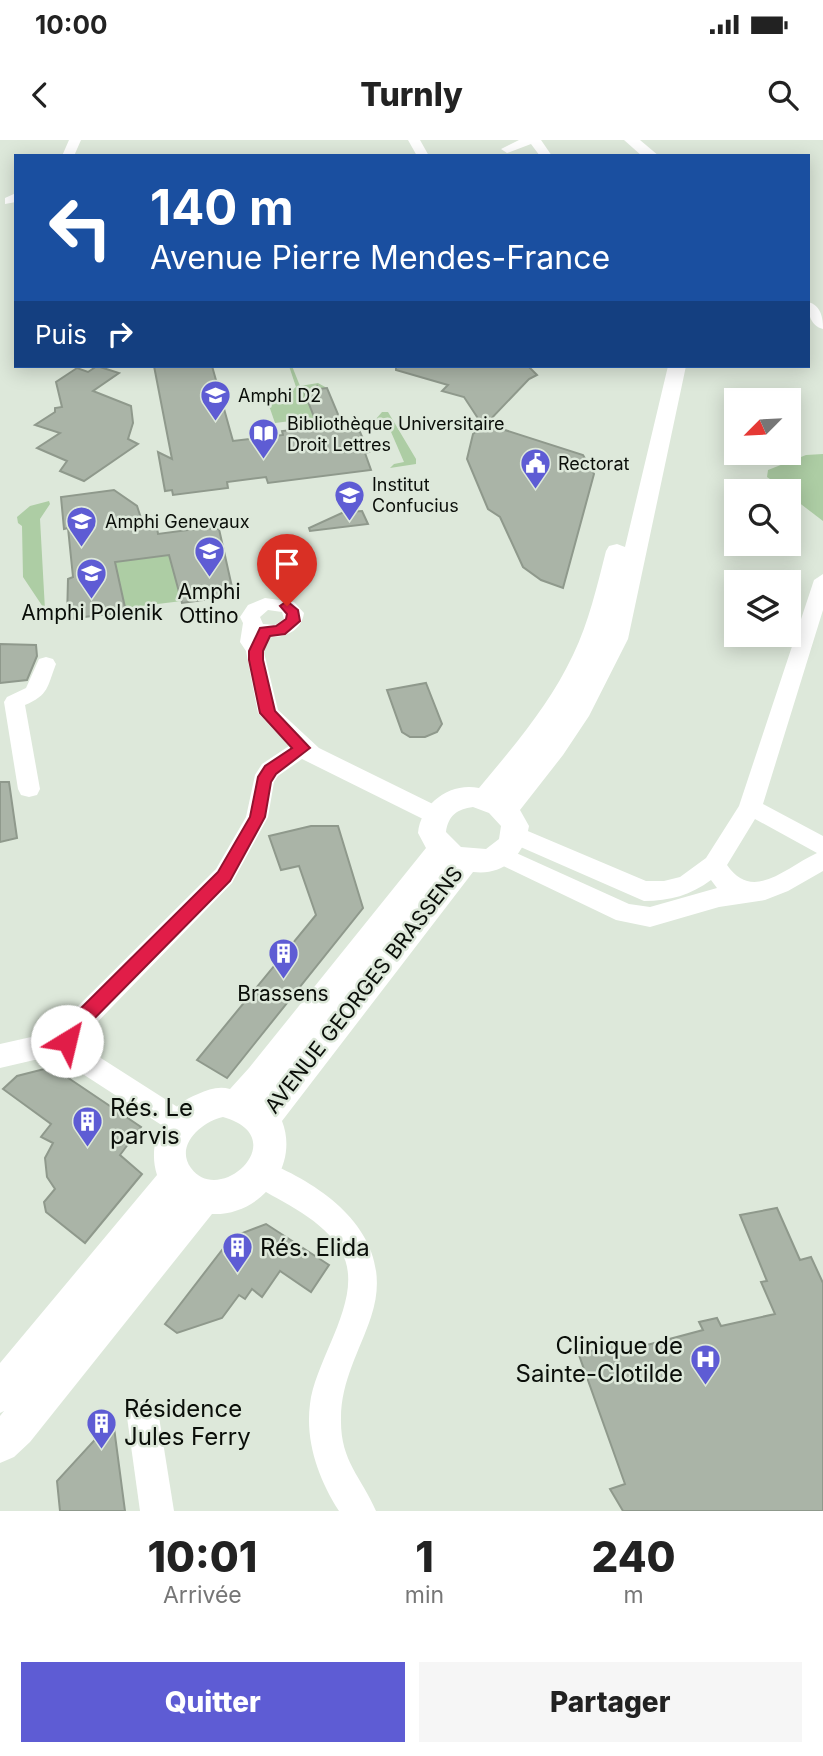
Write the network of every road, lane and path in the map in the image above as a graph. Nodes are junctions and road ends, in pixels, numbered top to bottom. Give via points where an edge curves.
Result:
1 (532, 140) edge
2 (631, 140) edge
3 (507, 149) dead end
4 (545, 154) edge
5 (649, 154) edge
6 (810, 309) edge
7 (823, 325) edge
8 (660, 368) edge
9 (677, 368) edge
10 (823, 580) edge
11 (258, 636) dead end
12 (46, 664) dead end
13 (7, 703) edge
14 (302, 748) junction
15 (29, 789) dead end
16 (503, 799) junction
17 (750, 808) junction
18 (435, 815) junction
19 (813, 842) edge
20 (508, 845) junction
21 (453, 856) junction
22 (823, 860) edge
23 (714, 865) junction
24 (802, 871) junction
25 (749, 894) junction
26 (67, 1041) junction
27 (0, 1056) edge
28 (251, 1111) junction
29 (180, 1124) junction
30 (262, 1174) junction
31 (191, 1187) junction
32 (0, 1394) edge
33 (143, 1417) dead end
34 (0, 1443) edge
35 (156, 1511) edge
36 (359, 1511) edge

1 - 3 street
1 - 4 street
2 - 5 street
6 - 7 street
8 - 16 street via 598,624 565,694
9 - 16 street via 616,639 580,710
10 - 17 street
11 - 14 street via 268,713
12 - 13 street via 34,693
13 - 15 street
14 - 18 street
14 - 26 street via 263,781 257,817 224,876 72,1029
16 - 18 street via 461,798
16 - 20 street via 515,826
17 - 19 street via 767,813
17 - 23 street
18 - 21 street via 432,833
19 - 24 street
20 - 21 street via 478,862
20 - 23 street via 644,891 688,884
20 - 25 street via 625,913 650,918 719,897
21 - 28 street, AVENUE GEORGES BRASSENS
22 - 24 street
23 - 25 street via 735,889
24 - 25 street via 778,886
26 - 27 street
26 - 29 street via 84,1061
28 - 29 street via 223,1102 207,1105
28 - 30 street via 270,1132 272,1146
29 - 31 street via 170,1152 171,1166
30 - 31 street via 236,1194 220,1197
30 - 36 street via 326,1213 350,1239 361,1264 363,1299 329,1386 324,1415 328,1451 344,1492
31 - 32 street
31 - 34 street via 112,1311
33 - 35 street

